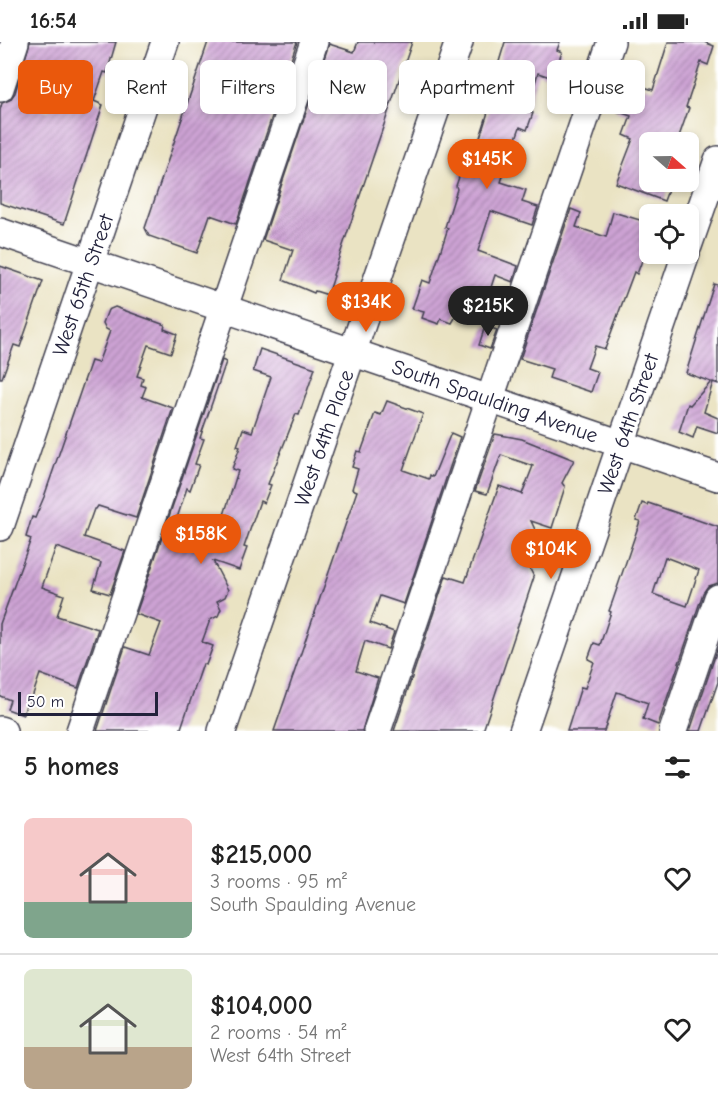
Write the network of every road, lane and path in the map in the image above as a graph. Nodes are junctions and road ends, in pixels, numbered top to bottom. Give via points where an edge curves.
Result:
1 (15, 42) edge
2 (165, 42) edge
3 (314, 42) edge
4 (459, 42) edge
5 (611, 42) edge
6 (0, 88) edge
7 (718, 160) edge
8 (699, 214) edge
9 (0, 232) edge
10 (90, 262) junction
11 (683, 264) edge
12 (224, 308) junction
13 (353, 352) junction
14 (490, 399) junction
15 (621, 444) junction
16 (718, 477) edge
17 (0, 527) edge
18 (718, 598) edge
19 (80, 731) edge
20 (222, 731) edge
21 (377, 731) edge
22 (523, 731) edge
23 (673, 731) edge

1 - 6 street
2 - 10 street, West 65th Street
3 - 12 street
4 - 13 street, West 64th Place
5 - 14 street
7 - 8 street
9 - 10 street, South Spaulding Avenue
10 - 12 street, South Spaulding Avenue
10 - 17 street, West 65th Street
11 - 15 street, West 64th Street
12 - 13 street, South Spaulding Avenue
12 - 19 street
13 - 14 street, South Spaulding Avenue
13 - 20 street, West 64th Place
14 - 15 street, South Spaulding Avenue
14 - 21 street
15 - 16 street, South Spaulding Avenue
15 - 22 street, West 64th Street
18 - 23 street

